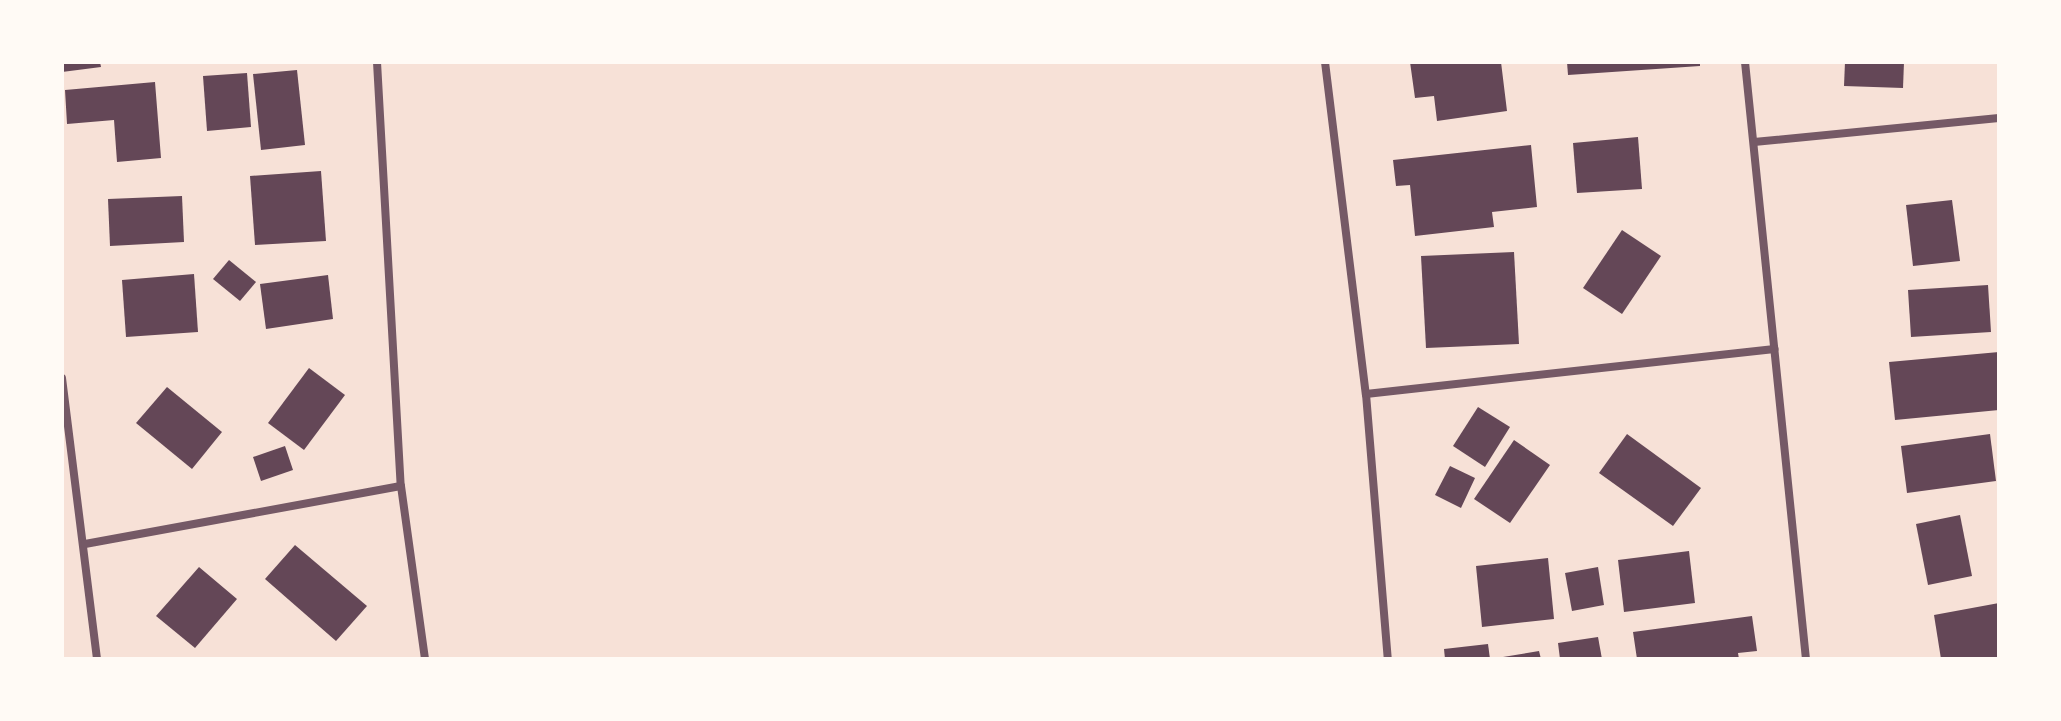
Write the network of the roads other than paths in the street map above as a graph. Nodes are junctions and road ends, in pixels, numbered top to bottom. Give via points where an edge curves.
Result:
1 (377, 62) edge
2 (1325, 62) edge
3 (1745, 62) edge
4 (1999, 118) edge
5 (1754, 142) junction
6 (1775, 349) junction
7 (62, 378) edge
8 (1366, 394) junction
9 (401, 486) junction
10 (85, 544) junction
11 (97, 659) edge
12 (425, 659) edge
13 (1388, 659) edge
14 (1806, 659) edge

1 - 9 street
2 - 8 street
3 - 5 street
4 - 5 street
5 - 6 street
6 - 8 street
6 - 14 street
7 - 10 street
8 - 13 street
9 - 10 street
9 - 12 street
10 - 11 street

